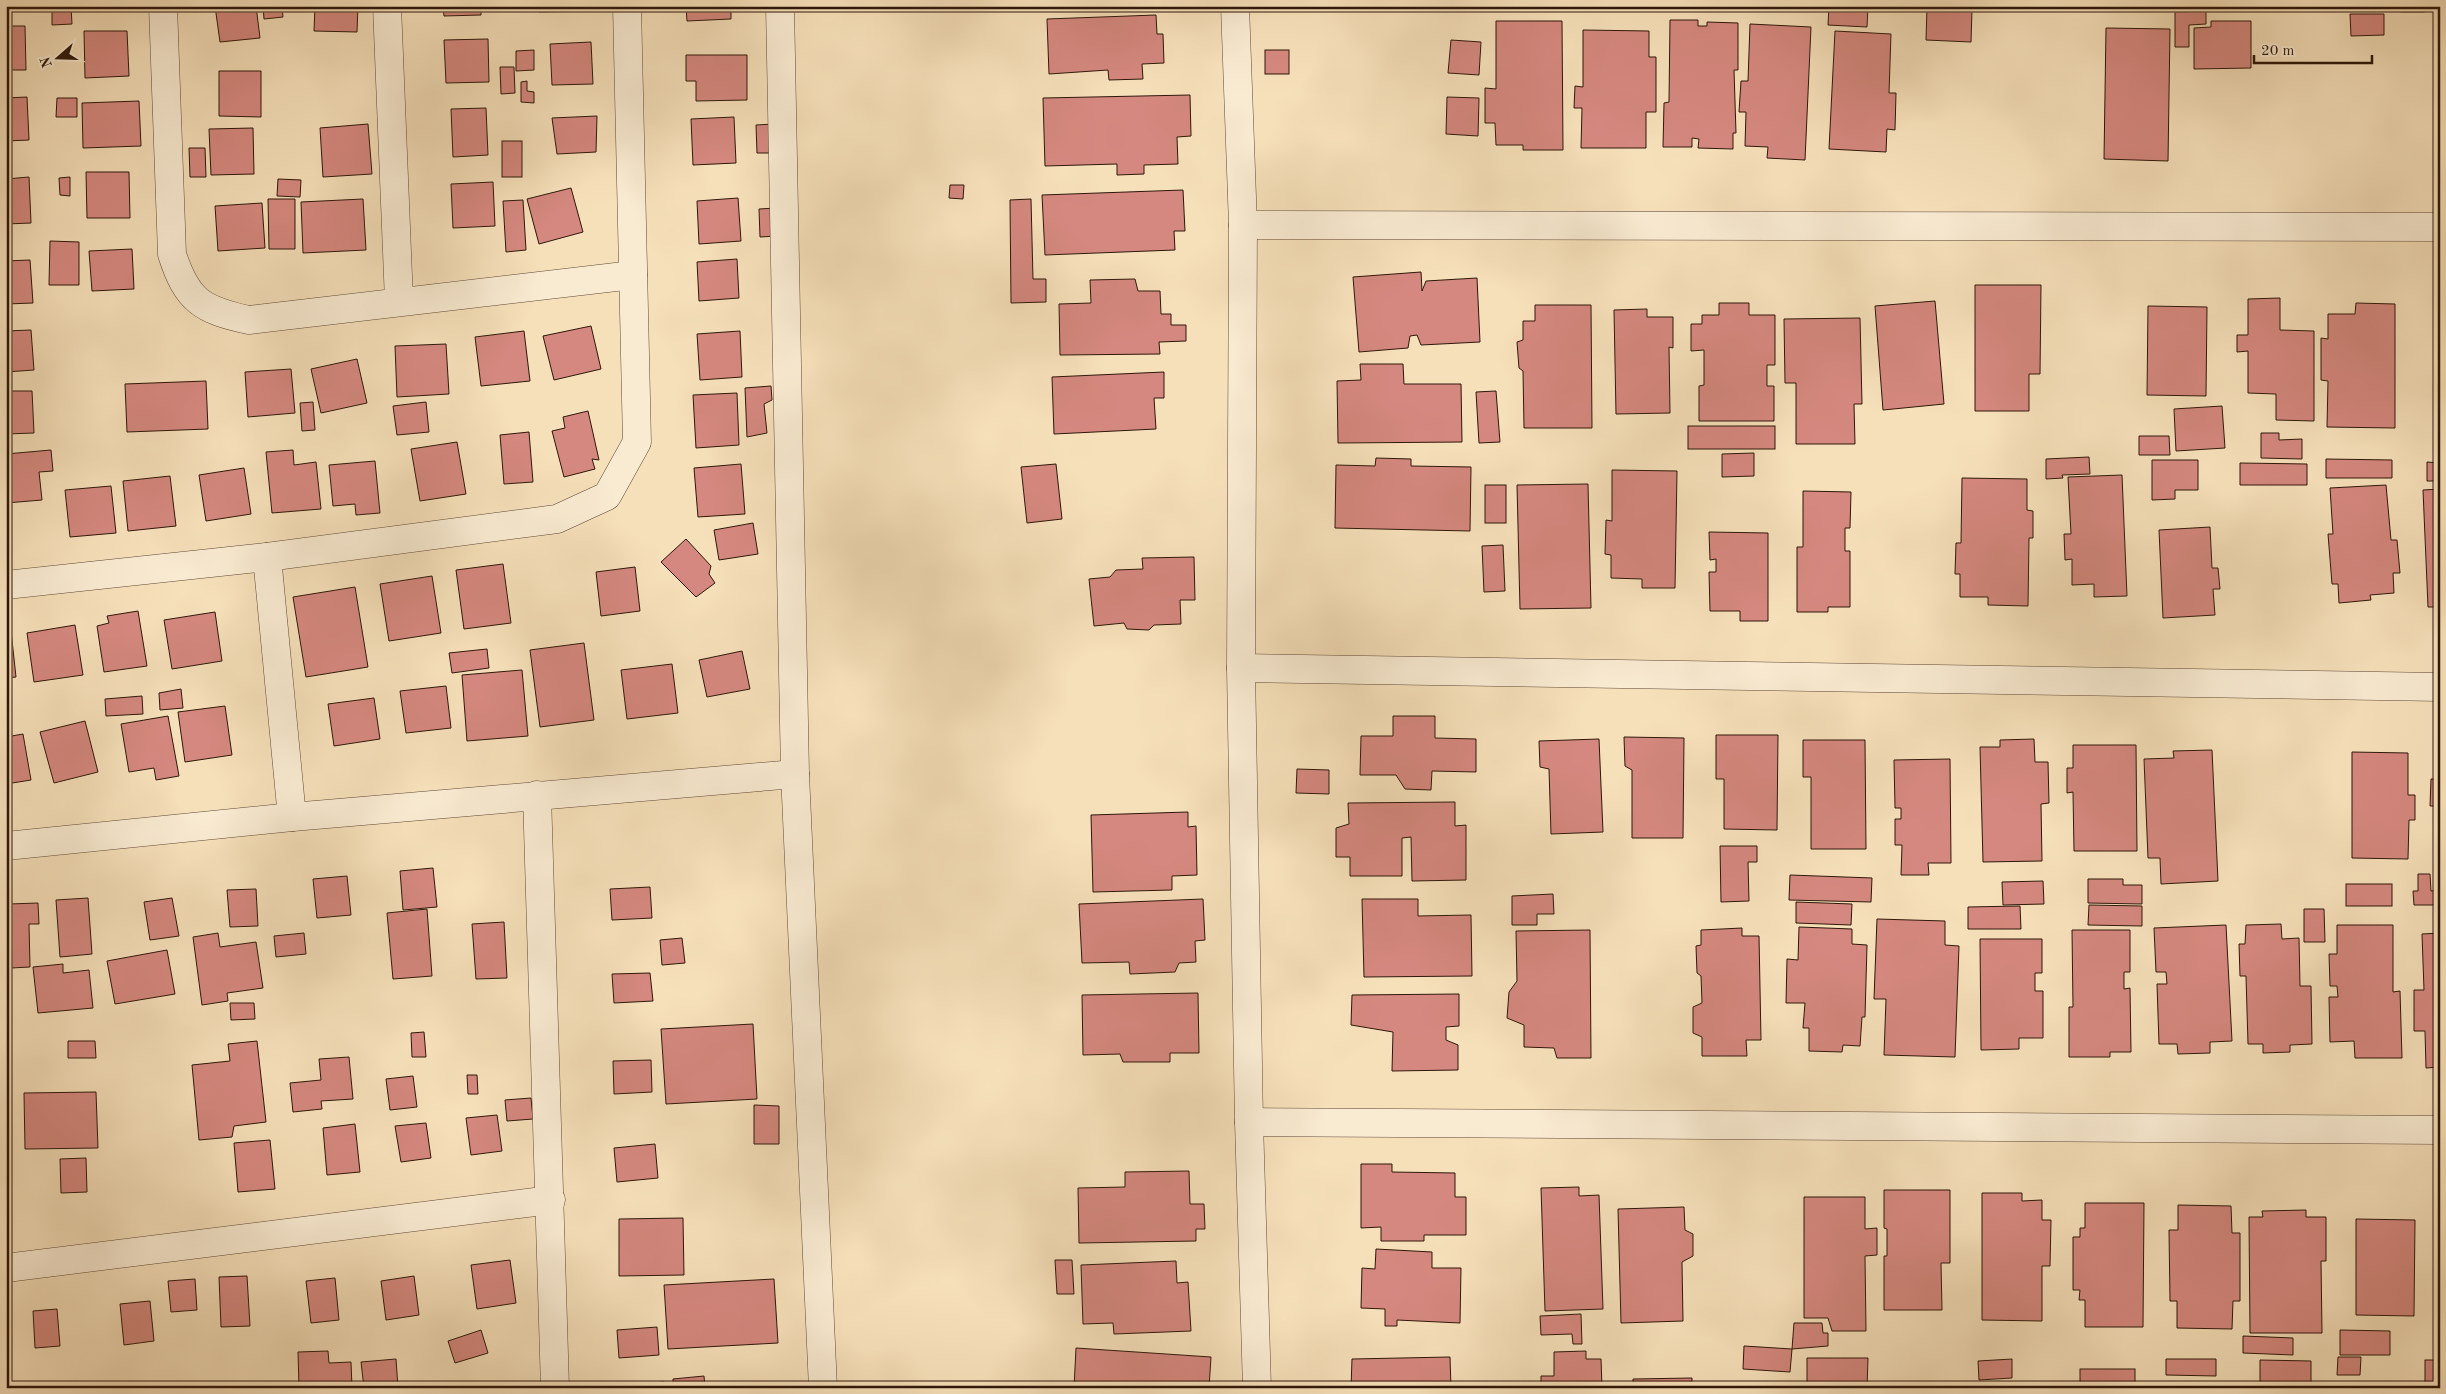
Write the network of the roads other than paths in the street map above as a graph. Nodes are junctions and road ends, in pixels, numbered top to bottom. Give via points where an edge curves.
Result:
1 (163, 6) edge
2 (386, 6) edge
3 (627, 6) edge
4 (780, 6) edge
5 (1235, 6) edge
6 (1243, 226) junction
7 (2440, 227) edge
8 (633, 275) junction
9 (399, 301) junction
10 (267, 557) junction
11 (6, 585) edge
12 (1241, 668) junction
13 (2440, 686) edge
14 (795, 774) junction
15 (537, 795) junction
16 (292, 817) junction
17 (6, 846) edge
18 (1249, 1122) junction
19 (2440, 1130) edge
20 (551, 1200) junction
21 (6, 1268) edge
22 (555, 1388) edge
23 (823, 1388) edge
24 (1256, 1388) edge

1 - 9 street via 172,254 180,278 195,300 220,314 249,320
2 - 9 street
3 - 8 street
4 - 14 street
5 - 6 street
6 - 7 street
6 - 12 street
8 - 9 street
8 - 10 street via 637,442 607,496 557,518
10 - 11 street
10 - 16 street
12 - 13 street
12 - 18 street
14 - 15 street
14 - 23 street
15 - 16 street
15 - 20 street
16 - 17 street
18 - 19 street
18 - 24 street
20 - 21 street
20 - 22 street

